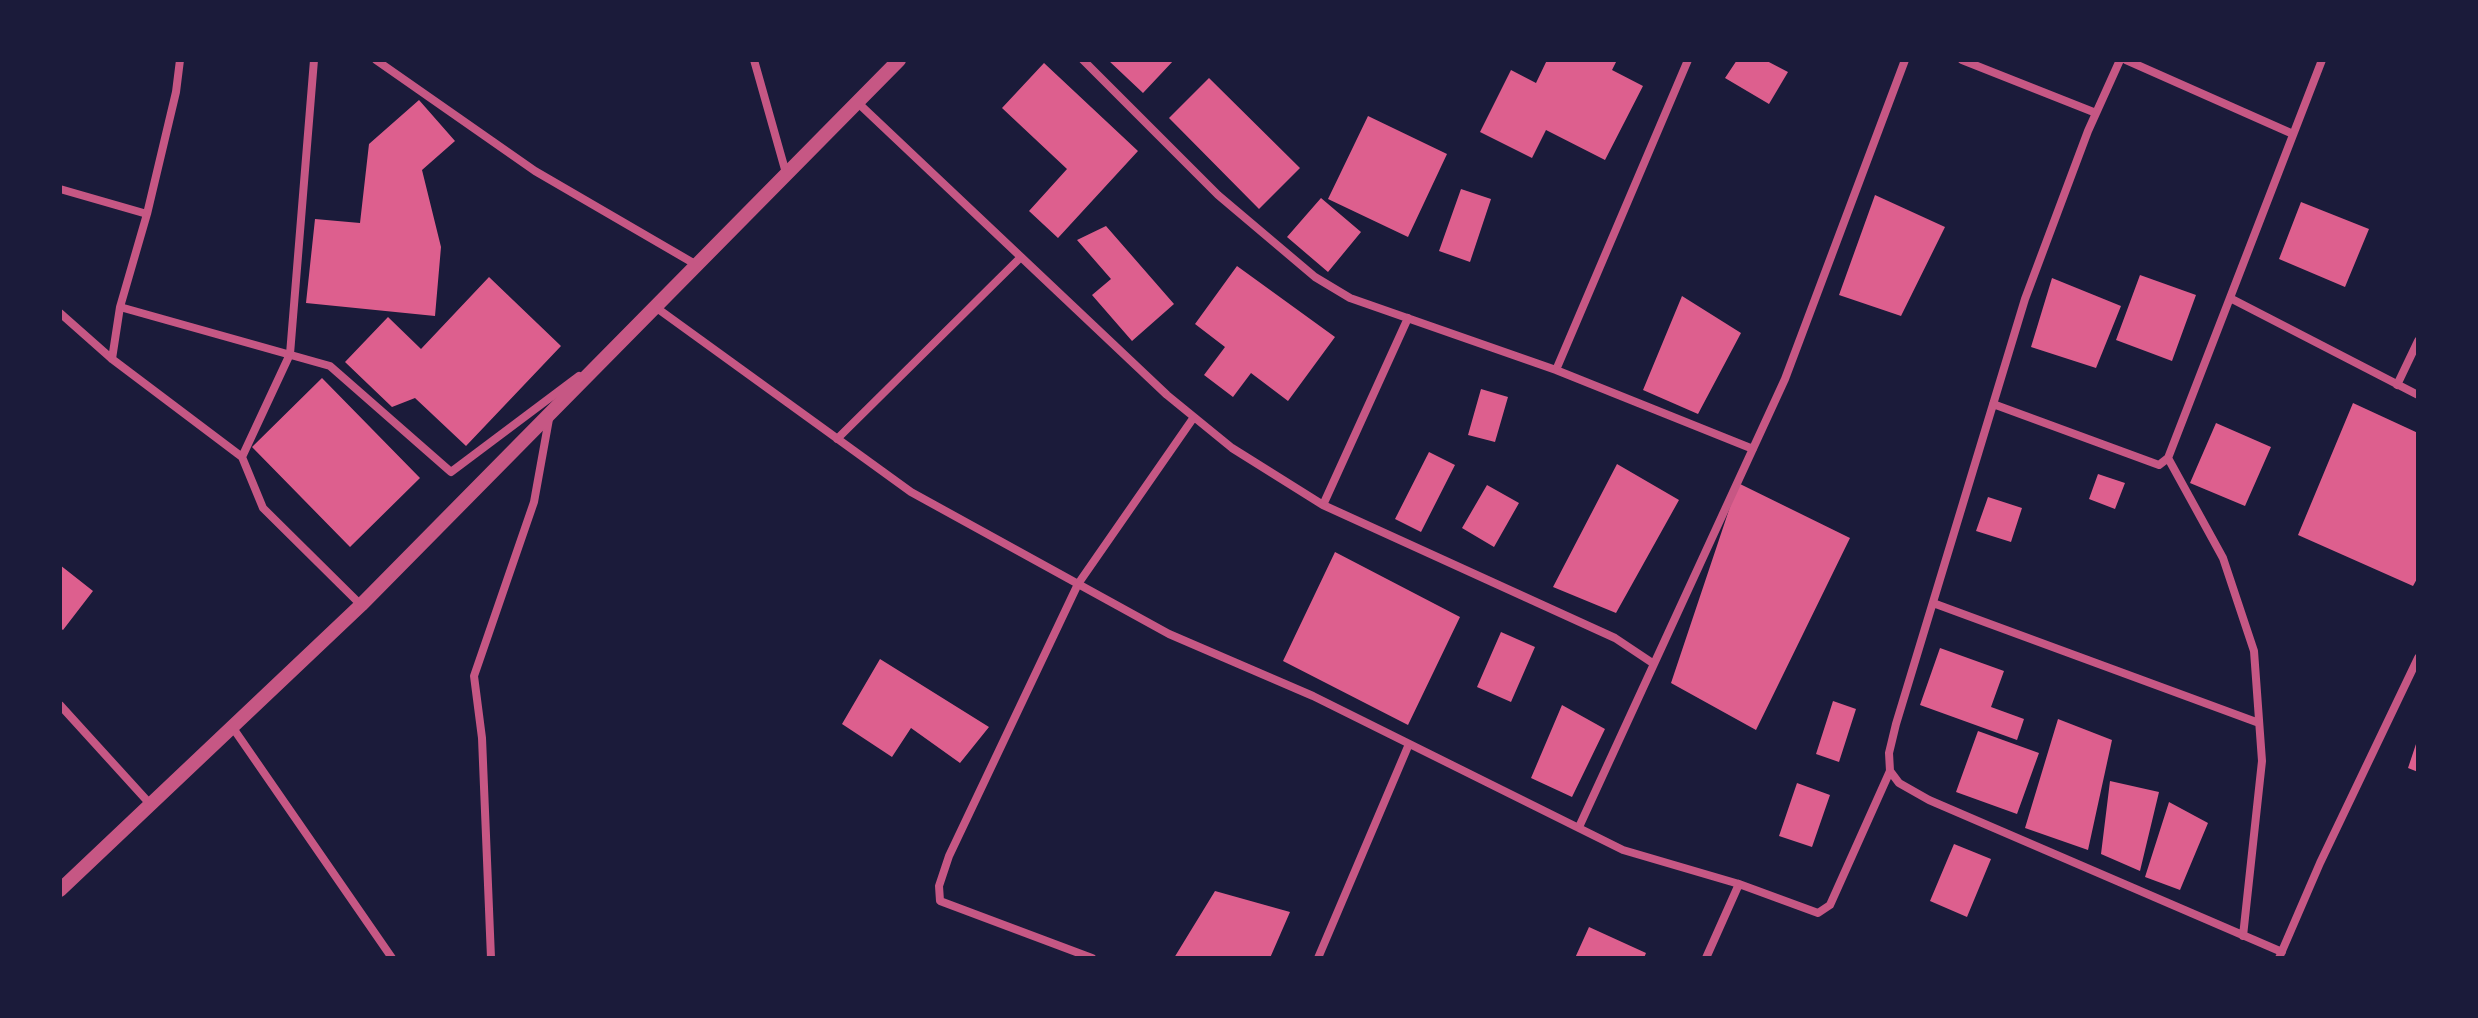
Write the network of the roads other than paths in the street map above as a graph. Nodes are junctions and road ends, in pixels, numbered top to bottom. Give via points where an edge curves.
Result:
1 (180, 60) edge
2 (314, 60) edge
3 (376, 60) edge
4 (754, 60) edge
5 (899, 60) edge
6 (1083, 60) edge
7 (1688, 60) edge
8 (1905, 60) edge
9 (1962, 60) edge
10 (2123, 60) edge
11 (2322, 60) edge
12 (857, 102) junction
13 (2096, 113) junction
14 (2293, 134) junction
15 (786, 173) junction
16 (60, 189) edge
17 (147, 214) junction
18 (1021, 257) junction
19 (695, 264) junction
20 (2230, 298) junction
21 (654, 306) junction
22 (120, 307) junction
23 (60, 313) edge
24 (1408, 318) junction
25 (2418, 341) edge
26 (290, 354) junction
27 (112, 359) junction
28 (602, 359) junction
29 (1556, 370) junction
30 (2397, 385) junction
31 (2418, 395) edge
32 (1993, 404) junction
33 (550, 411) junction
34 (1194, 417) junction
35 (837, 439) junction
36 (1753, 449) junction
37 (242, 457) junction
38 (2168, 458) junction
39 (1323, 505) junction
40 (1078, 584) junction
41 (1933, 603) junction
42 (361, 605) junction
43 (2418, 658) edge
44 (1654, 664) junction
45 (60, 705) edge
46 (2259, 723) junction
47 (233, 728) junction
48 (1409, 744) junction
49 (1890, 771) junction
50 (152, 806) junction
51 (1579, 827) junction
52 (1739, 884) junction
53 (60, 890) edge
54 (2243, 936) junction
55 (2280, 955) edge
56 (392, 958) edge
57 (491, 958) edge
58 (1092, 958) edge
59 (1318, 958) edge
60 (1706, 958) edge

1 - 17 street
2 - 26 street
3 - 19 street via 522,164
4 - 15 street
5 - 12 street
6 - 24 street via 1218,195 1315,277 1350,298
7 - 29 street
8 - 36 street via 1785,379
9 - 13 street
10 - 13 street
10 - 14 street
11 - 14 street
12 - 15 street
12 - 18 street
13 - 32 street via 2025,299
14 - 20 street
15 - 19 street
16 - 17 street
17 - 22 street
18 - 34 street
18 - 35 street
19 - 21 street
20 - 30 street
20 - 38 street
21 - 28 street
21 - 35 street
22 - 26 street
22 - 27 street
23 - 27 street
24 - 29 street
24 - 39 street
25 - 30 street
26 - 28 street via 330,366 451,472
26 - 37 street
27 - 37 street
28 - 33 street
29 - 36 street
30 - 31 street
32 - 38 street via 2159,465
32 - 41 street
33 - 42 street
33 - 57 street via 534,502 474,676 482,738
34 - 39 street via 1232,448
34 - 40 street
35 - 40 street via 911,492
36 - 44 street
37 - 42 street via 263,508
38 - 46 street via 2223,558 2254,651
39 - 44 street via 1615,638
40 - 48 street via 1169,634
40 - 58 street via 939,886 940,901
41 - 46 street
41 - 49 street via 1896,724
42 - 47 street
43 - 55 street
44 - 51 street
45 - 50 street
46 - 54 street via 2262,761
47 - 50 street
47 - 56 street
48 - 51 street
48 - 59 street
49 - 52 street via 1830,905 1818,913
49 - 54 street via 1899,783 1929,800
50 - 53 street
51 - 52 street via 1623,850
52 - 60 street
54 - 55 street

